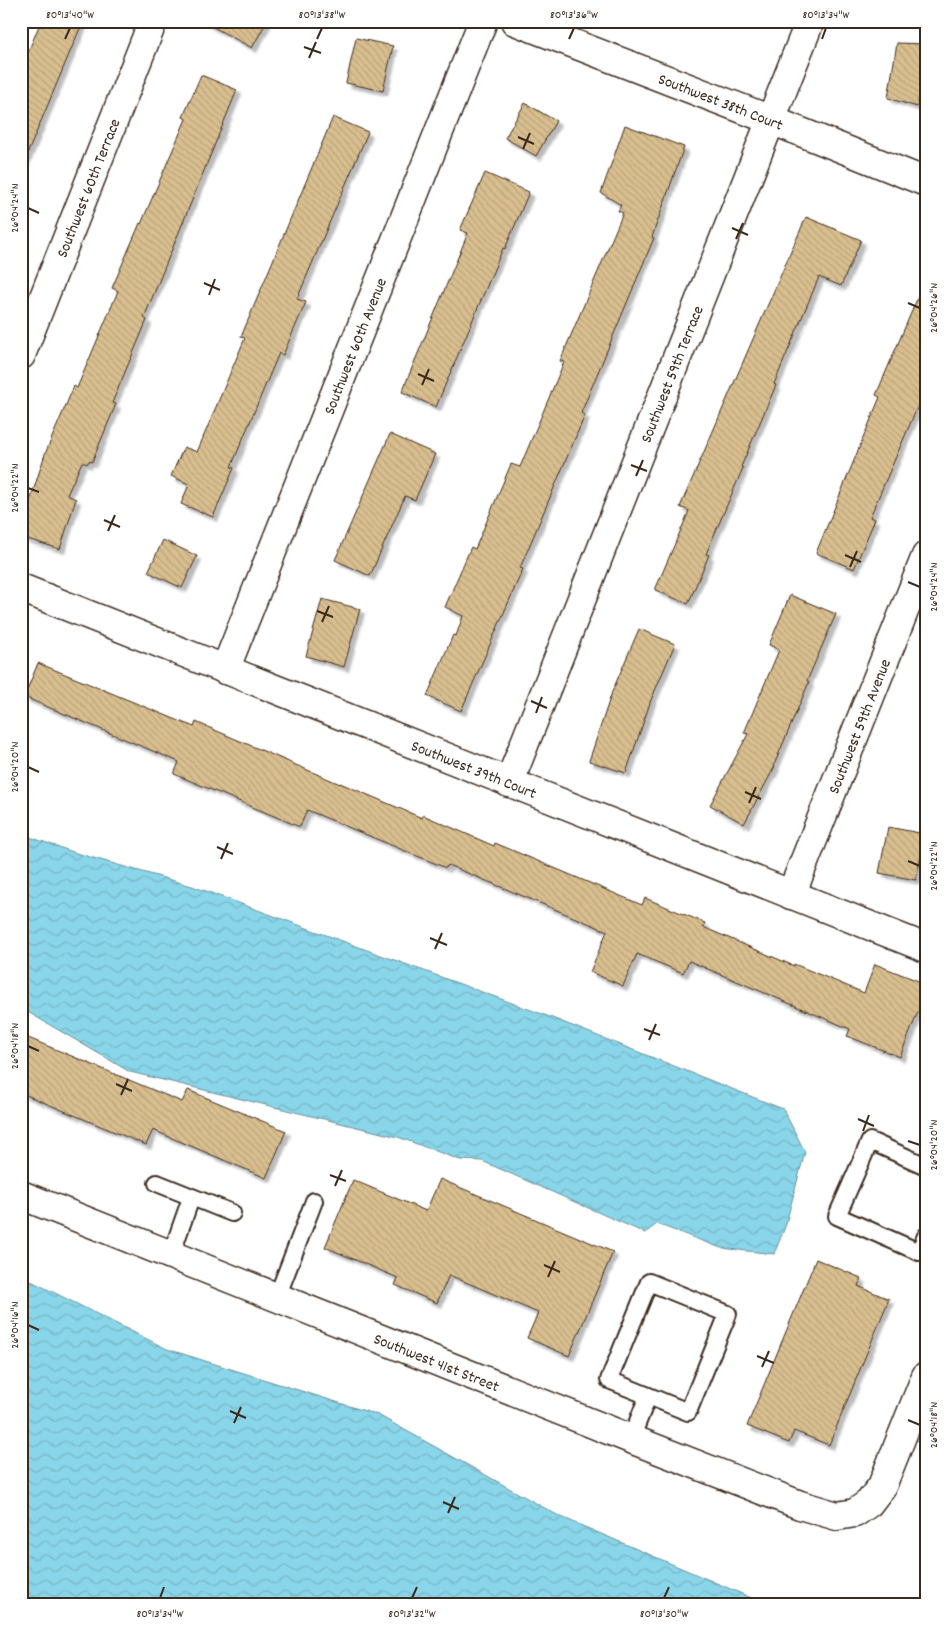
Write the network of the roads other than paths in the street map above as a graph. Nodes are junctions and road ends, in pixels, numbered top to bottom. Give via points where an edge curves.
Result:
1 (153, 21) edge
2 (483, 21) edge
3 (515, 21) edge
4 (810, 21) edge
5 (771, 120) junction
6 (926, 182) edge
7 (21, 355) edge
8 (926, 556) edge
9 (21, 588) edge
10 (225, 670) junction
11 (509, 783) junction
12 (791, 895) junction
13 (926, 948) edge
14 (926, 1166) edge
15 (157, 1183) dead end
16 (21, 1194) edge
17 (191, 1198) junction
18 (314, 1201) dead end
19 (232, 1213) dead end
20 (926, 1236) edge
21 (171, 1255) junction
22 (276, 1297) junction
23 (926, 1376) edge
24 (648, 1396) junction
25 (631, 1439) junction

1 - 7 street, Southwest 60th Terrace
2 - 10 street, Southwest 60th Avenue
3 - 5 street, Southwest 38th Court
4 - 5 street, Southwest 59th Terrace
5 - 6 street, Southwest 38th Court
5 - 11 street, Southwest 59th Terrace
8 - 12 street, Southwest 59th Avenue
9 - 10 street, Southwest 39th Court
10 - 11 street, Southwest 39th Court
11 - 12 street, Southwest 39th Court
12 - 13 street, Southwest 39th Court
14 - 20 lane via 870,1141 837,1216 919,1252
15 - 17 lane
16 - 21 street, Southwest 41st Street
17 - 19 lane
17 - 21 lane
18 - 22 lane
21 - 22 street, Southwest 41st Street
22 - 25 street, Southwest 41st Street
23 - 25 street, Southwest 41st Street via 882,1486 855,1513 837,1516 821,1513
24 - 24 lane via 609,1380 649,1282 728,1314 688,1412
24 - 25 lane

